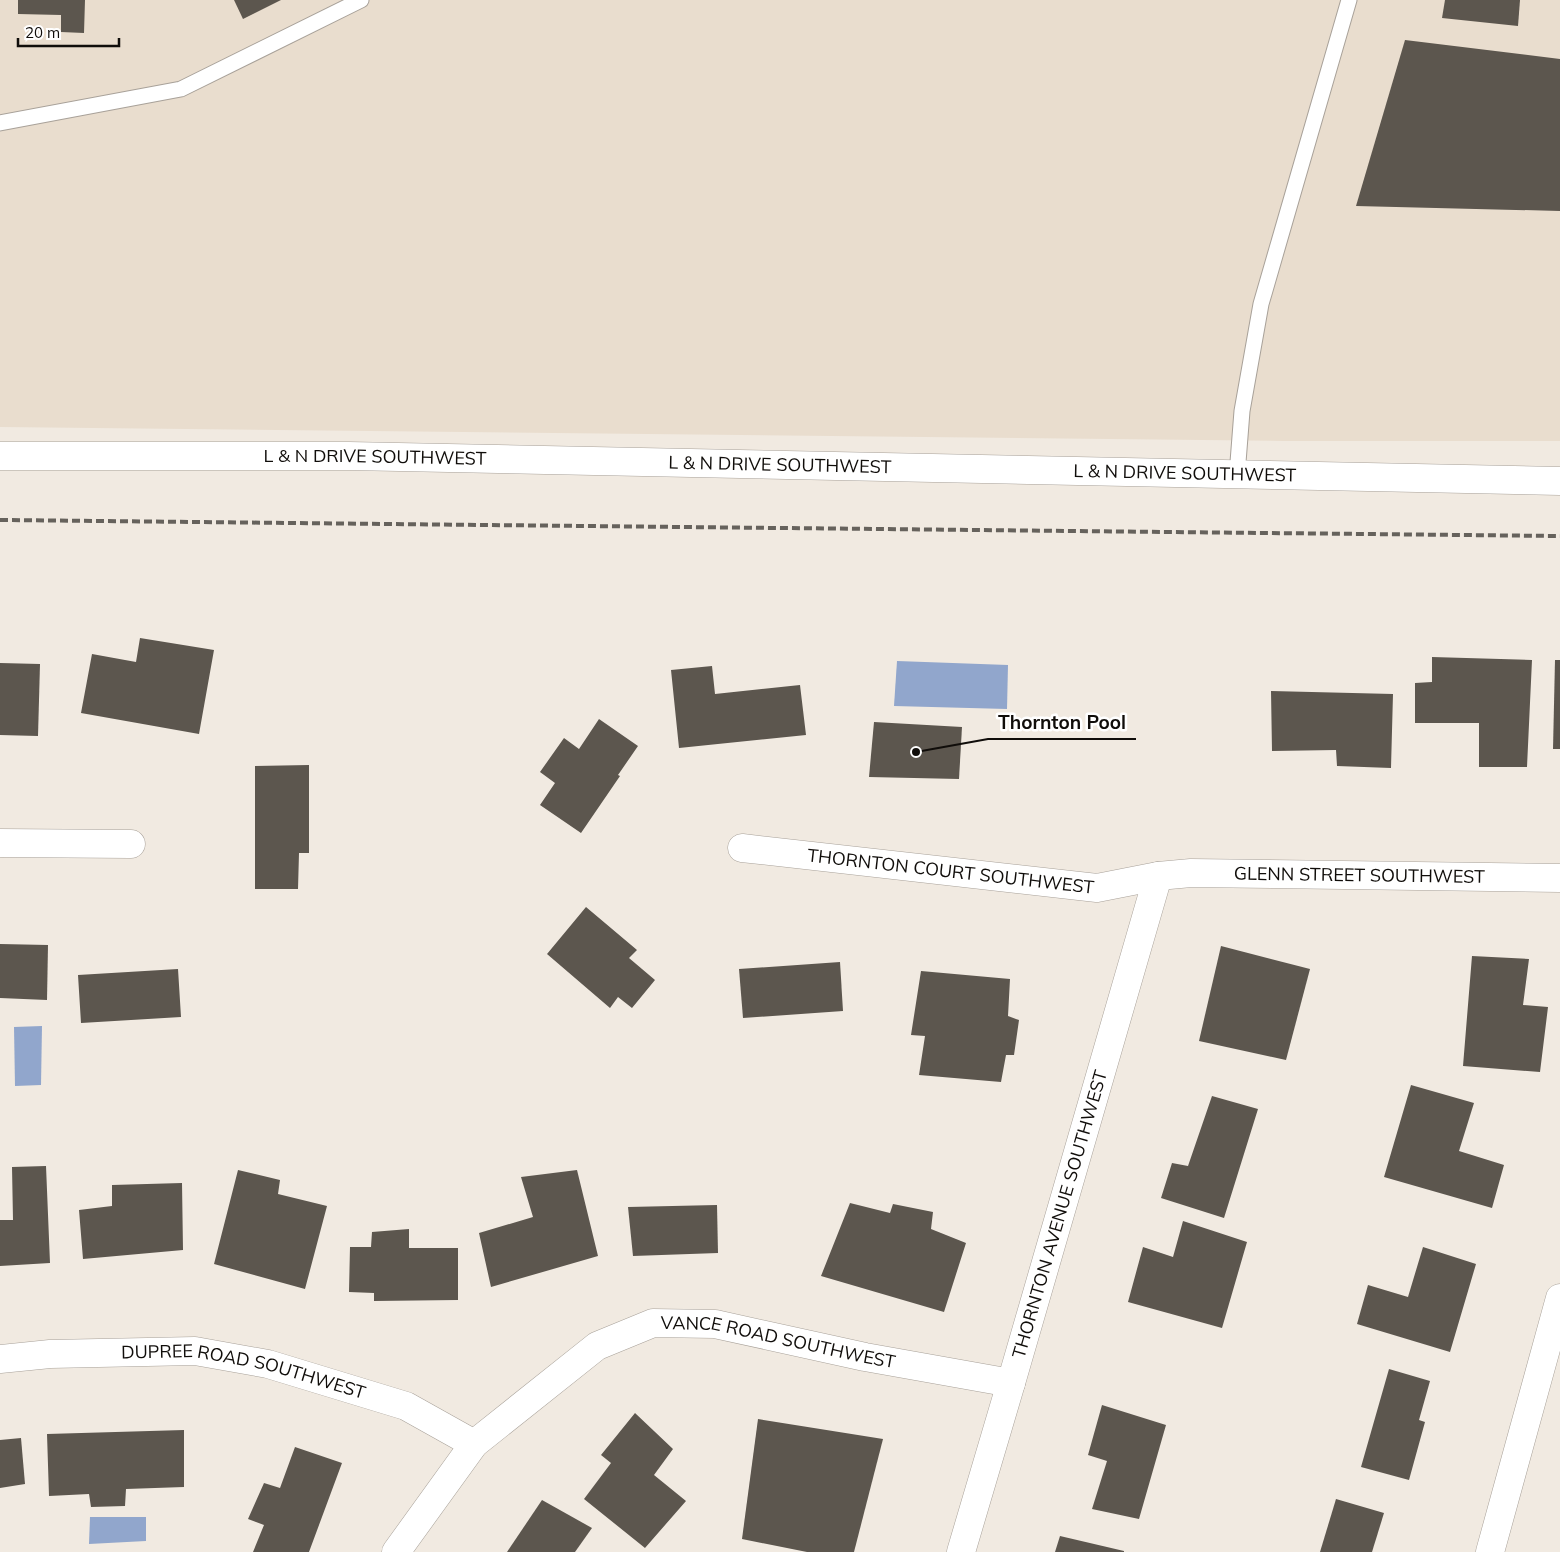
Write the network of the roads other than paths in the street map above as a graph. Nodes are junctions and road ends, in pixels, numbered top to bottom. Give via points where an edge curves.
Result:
1 (361, 0) edge
2 (1349, 0) edge
3 (0, 123) edge
4 (0, 456) edge
5 (1237, 475) junction
6 (1560, 482) edge
7 (0, 843) edge
8 (131, 844) dead end
9 (742, 848) dead end
10 (1158, 876) junction
11 (1560, 878) edge
12 (1560, 1298) edge
13 (1556, 1327) edge
14 (0, 1359) edge
15 (1011, 1384) junction
16 (474, 1444) junction
17 (396, 1552) edge
18 (960, 1552) edge
19 (1490, 1552) edge

1 - 3 lane via 181,89
2 - 5 lane via 1261,304 1242,411
4 - 5 street, L & N DRIVE SOUTHWEST via 366,456
5 - 6 street, L & N DRIVE SOUTHWEST
7 - 8 street
9 - 10 street, THORNTON COURT SOUTHWEST via 1096,888
10 - 11 street, GLENN STREET SOUTHWEST via 1191,873
10 - 15 street, THORNTON AVENUE SOUTHWEST
12 - 13 street
13 - 19 street
14 - 16 street, DUPREE ROAD SOUTHWEST via 50,1354 195,1351 268,1364 406,1406
15 - 16 street, VANCE ROAD SOUTHWEST via 865,1358 715,1324 653,1323 597,1346
15 - 18 street, THORNTON AVENUE SOUTHWEST
16 - 17 street, VANCE ROAD SOUTHWEST

